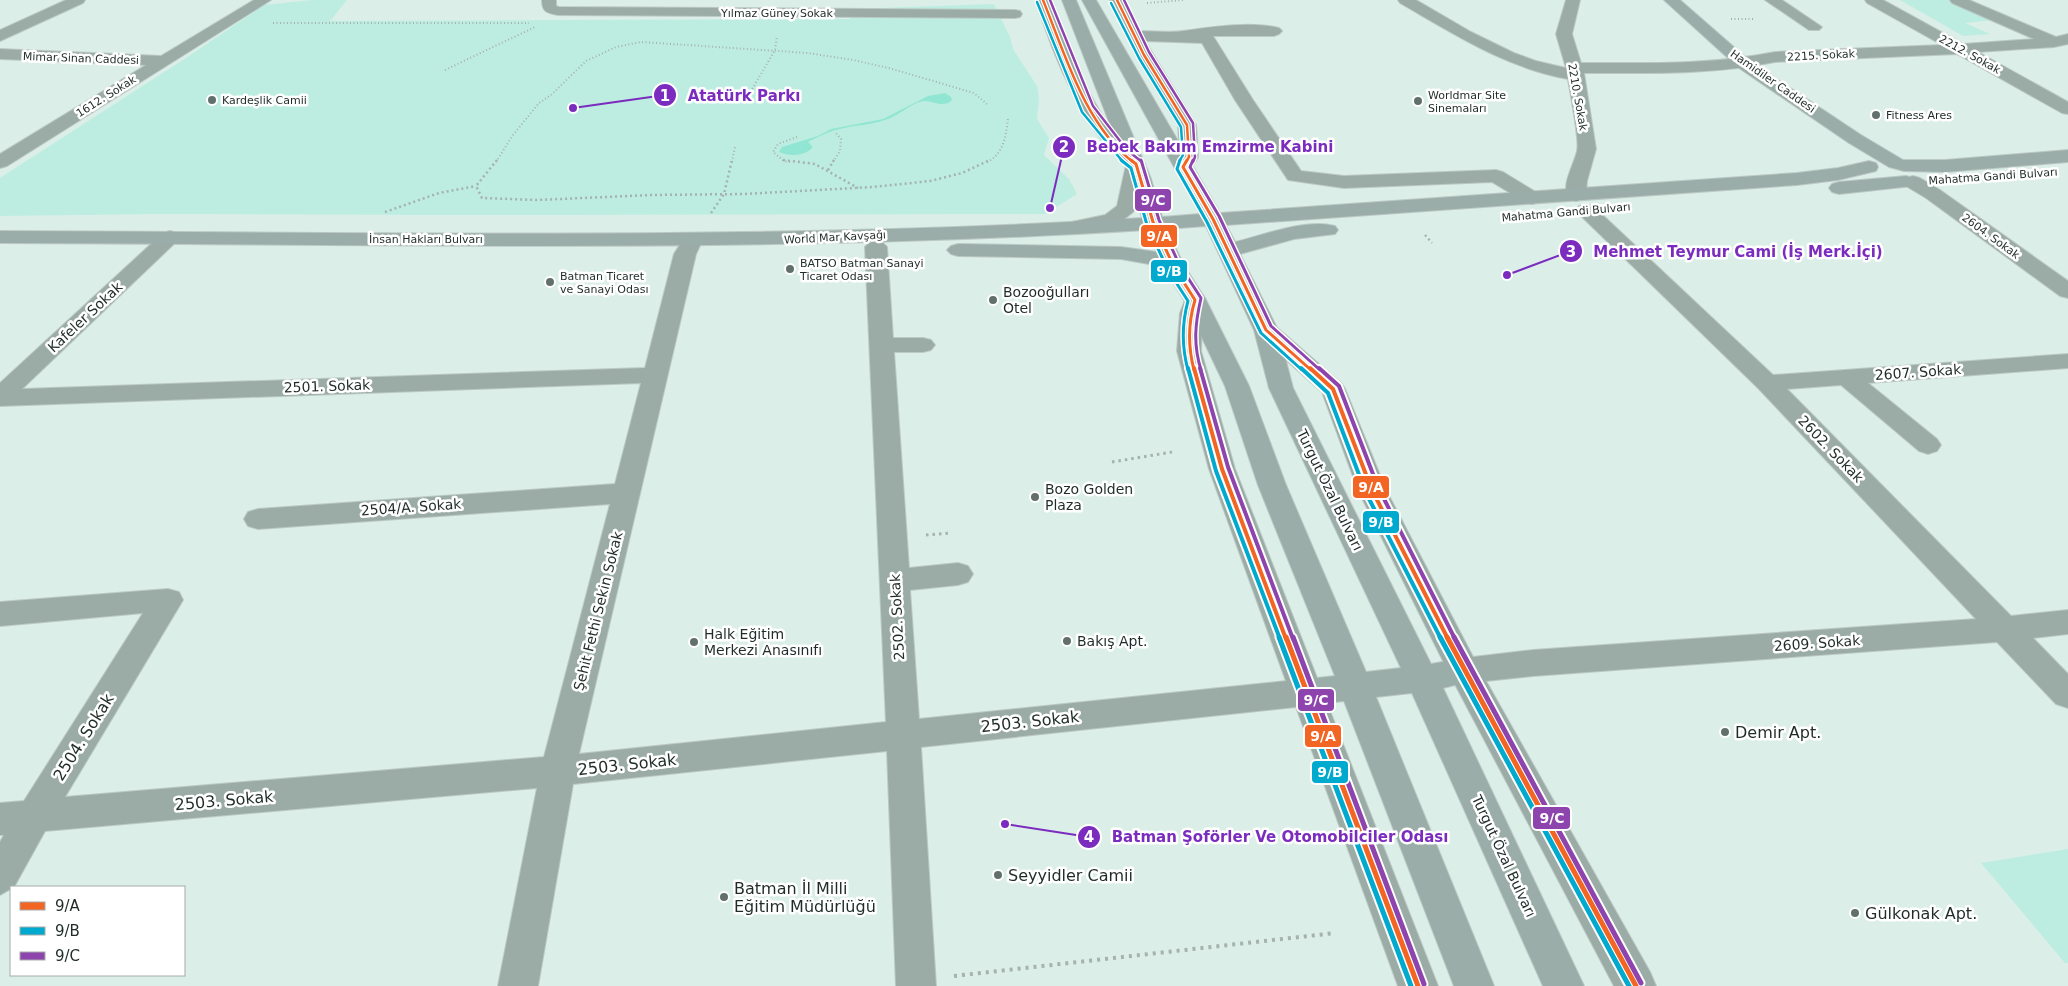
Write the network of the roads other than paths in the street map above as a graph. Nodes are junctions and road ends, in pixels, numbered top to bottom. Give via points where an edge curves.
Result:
1 (78, 0) edge
2 (264, 0) edge
3 (1043, 0) edge
4 (1069, 0) edge
5 (1089, 0) edge
6 (1405, 0) edge
7 (1574, 0) edge
8 (1671, 0) edge
9 (1772, 0) edge
10 (1872, 0) edge
11 (1957, 0) edge
12 (1118, 2) edge
13 (554, 6) edge
14 (777, 7) edge
15 (1015, 14) dead end
16 (1814, 27) dead end
17 (1274, 31) dead end
18 (0, 36) edge
19 (1134, 36) junction
20 (1176, 36) junction
21 (2061, 40) edge
22 (1961, 49) junction
23 (0, 54) edge
24 (163, 61) junction
25 (1745, 65) junction
26 (1575, 71) junction
27 (2068, 109) edge
28 (1855, 139) junction
29 (2068, 156) edge
30 (0, 162) edge
31 (1136, 164) junction
32 (1870, 166) junction
33 (1183, 167) junction
34 (2068, 171) edge
35 (1908, 175) junction
36 (1196, 191) junction
37 (1532, 198) junction
38 (1581, 202) junction
39 (1281, 215) junction
40 (1213, 219) junction
41 (1153, 222) junction
42 (1072, 228) junction
43 (0, 236) edge
44 (170, 237) junction
45 (80, 238) junction
46 (692, 239) junction
47 (772, 239) junction
48 (876, 247) junction
49 (0, 248) edge
50 (1227, 251) junction
51 (1174, 267) junction
52 (2068, 291) edge
53 (1195, 300) junction
54 (1266, 330) junction
55 (882, 345) junction
56 (923, 345) dead end
57 (2068, 362) edge
58 (655, 375) junction
59 (1846, 377) junction
60 (1767, 382) junction
61 (0, 397) edge
62 (1928, 445) dead end
63 (626, 493) junction
64 (258, 519) dead end
65 (958, 574) dead end
66 (895, 580) junction
67 (0, 614) edge
68 (2068, 622) edge
69 (2005, 629) junction
70 (1464, 671) junction
71 (1422, 679) junction
72 (1355, 687) junction
73 (1308, 692) junction
74 (2068, 695) edge
75 (903, 734) junction
76 (558, 772) junction
77 (34, 816) junction
78 (0, 819) edge
79 (0, 877) edge
80 (916, 983) edge
81 (518, 986) edge
82 (1418, 986) edge
83 (1474, 986) edge
84 (1564, 986) edge
85 (1636, 986) edge

1 - 18 street
2 - 24 street, 1612. Sokak
3 - 31 street via 1088,109 1122,154
4 - 31 main road
5 - 33 main road, Turgut Özal Bulvarı
6 - 26 street, 2215. Sokak via 1498,50 1553,72
7 - 26 street, 2210. Sokak via 1564,34
8 - 25 main road, Hamidiler Caddesi
9 - 16 street
10 - 22 street, 2212. Sokak
11 - 21 street
12 - 19 street
13 - 14 street, Yılmaz Güney Sokak
14 - 15 street, Yılmaz Güney Sokak
17 - 20 street via 1217,31
19 - 20 street
19 - 33 street via 1187,125 1188,157
20 - 37 street via 1207,39 1295,176 1344,182 1496,176
21 - 22 street, 2215. Sokak
22 - 25 street, 2215. Sokak via 1775,57
22 - 27 street, 2212. Sokak
23 - 24 street, Mimar Sinan Caddesi
24 - 30 street, 1612. Sokak
25 - 26 street, 2215. Sokak
25 - 28 main road, Hamidiler Caddesi
26 - 38 street, 2210. Sokak via 1587,149 1576,181
28 - 32 main road
28 - 35 main road, Hamidiler Caddesi
29 - 35 main road, Mahatma Gandi Bulvarı via 1945,166
31 - 41 main road
31 - 42 street via 1126,208 1111,220
32 - 35 main road via 1881,177
32 - 38 main road, Mahatma Gandi Bulvarı via 1838,174
33 - 36 main road, Turgut Özal Bulvarı
34 - 35 main road, Mahatma Gandi Bulvarı
35 - 38 main road, Mahatma Gandi Bulvarı
35 - 52 street, 2604. Sokak
36 - 39 main road via 1231,206
36 - 40 main road, Turgut Özal Bulvarı
37 - 38 main road, Mahatma Gandi Bulvarı
37 - 39 main road, Mahatma Gandi Bulvarı
38 - 50 main road, Mahatma Gandi Bulvarı via 1293,233
38 - 60 street, 2602. Sokak
39 - 40 main road, Mahatma Gandi Bulvarı
40 - 41 main road, World Mar Kavşağı
40 - 50 main road, Turgut Özal Bulvarı
41 - 42 main road, World Mar Kavşağı
41 - 51 main road
42 - 47 main road, World Mar Kavşağı
43 - 45 main road
44 - 45 main road, İnsan Hakları Bulvarı
44 - 46 main road, İnsan Hakları Bulvarı
44 - 61 street, Kafeler Sokak
45 - 49 main road
46 - 47 main road, İnsan Hakları Bulvarı
46 - 58 street, Şehit Fethi Sekin Sokak via 685,254
47 - 48 main road, World Mar Kavşağı
48 - 51 main road, World Mar Kavşağı via 1121,253 1154,258
48 - 55 street, 2502. Sokak
50 - 54 main road, Turgut Özal Bulvarı
51 - 53 main road
53 - 72 main road via 1237,386 1272,485
53 - 73 street via 1189,351 1222,469
54 - 70 street via 1333,389 1372,490
54 - 71 main road, Turgut Özal Bulvarı via 1281,388
55 - 56 street
55 - 66 street, 2502. Sokak
57 - 59 street, 2607. Sokak
58 - 61 street, 2501. Sokak
58 - 63 street, Şehit Fethi Sekin Sokak
59 - 60 street, 2607. Sokak
59 - 62 street
60 - 69 street, 2602. Sokak
63 - 64 street, 2504/A. Sokak
63 - 76 street, Şehit Fethi Sekin Sokak
65 - 66 street
66 - 75 street, 2502. Sokak
67 - 77 street, 2504. Sokak via 168,600
68 - 69 street, 2609. Sokak
69 - 70 street, 2609. Sokak
69 - 74 street, 2602. Sokak
70 - 71 main road
70 - 85 street
71 - 72 main road
71 - 84 main road, Turgut Özal Bulvarı
72 - 73 main road
72 - 83 main road
73 - 75 street, 2503. Sokak
73 - 82 street
75 - 76 street, 2503. Sokak
75 - 80 street, 2502. Sokak
76 - 77 street, 2503. Sokak
76 - 81 street, Şehit Fethi Sekin Sokak
77 - 78 street, 2503. Sokak
77 - 79 street, 2504. Sokak

